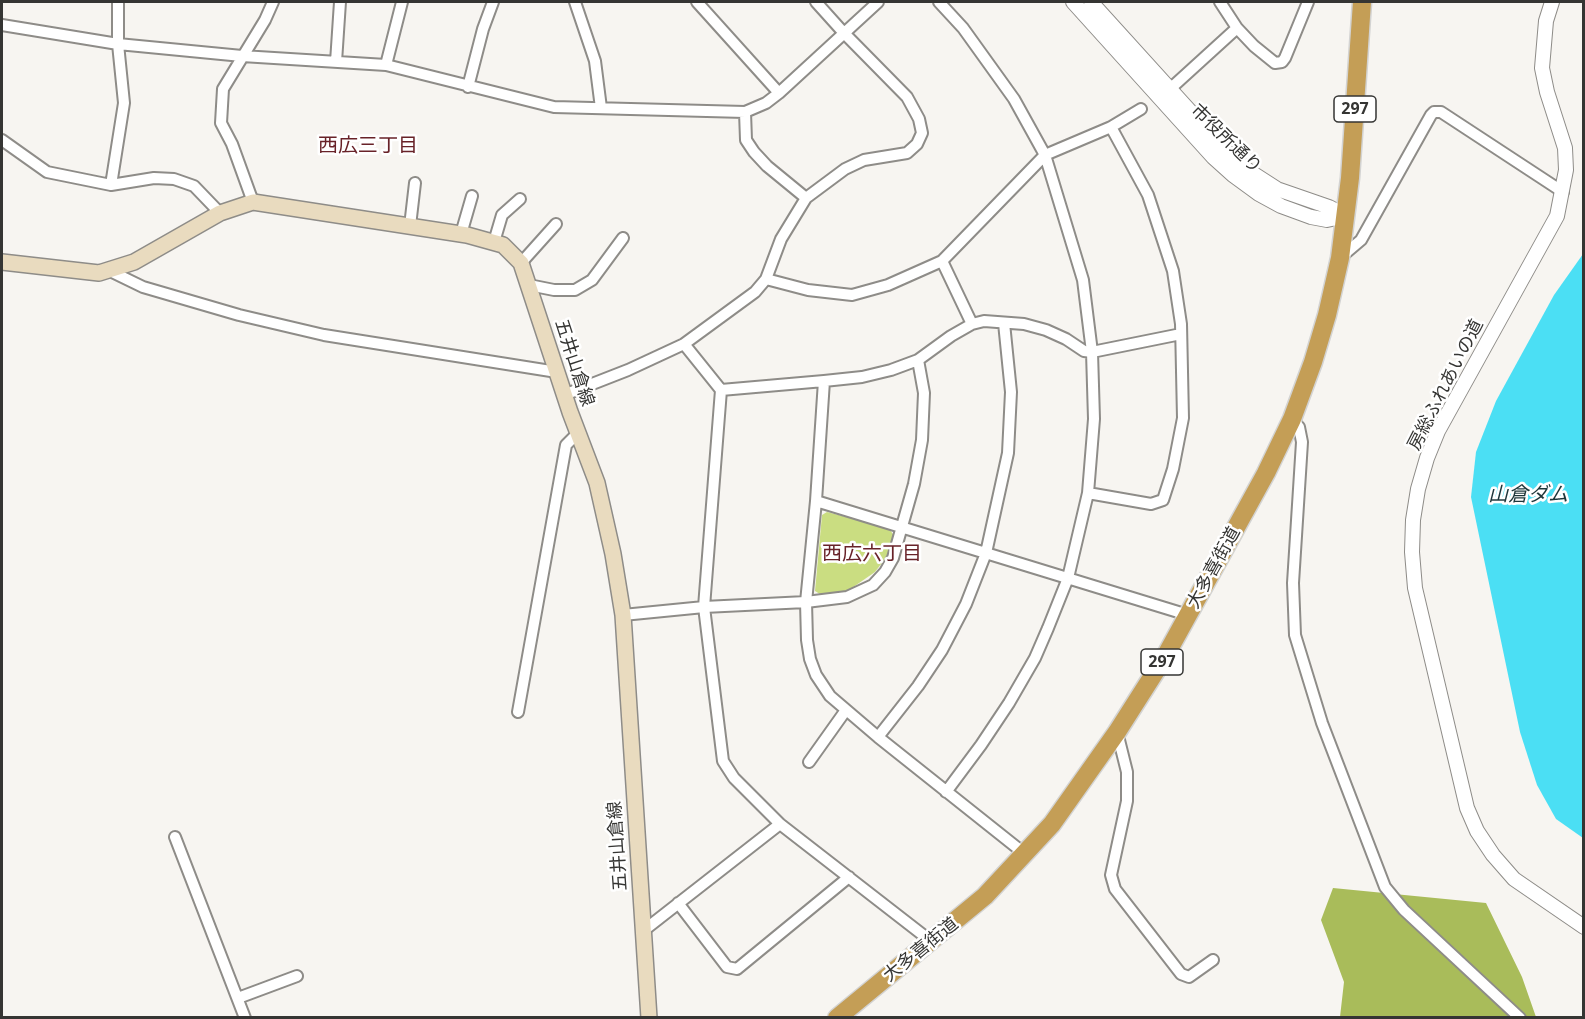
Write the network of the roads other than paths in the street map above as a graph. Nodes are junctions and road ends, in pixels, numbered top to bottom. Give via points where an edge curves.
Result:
1 (118, 2) edge
2 (273, 2) edge
3 (340, 2) edge
4 (402, 2) edge
5 (493, 2) edge
6 (575, 2) edge
7 (697, 2) edge
8 (816, 2) edge
9 (878, 2) edge
10 (939, 2) edge
11 (1073, 2) edge
12 (1091, 2) edge
13 (1220, 2) edge
14 (1308, 2) edge
15 (1362, 2) edge
16 (1552, 2) edge
17 (2, 25) edge
18 (1237, 28) junction
19 (843, 32) junction
20 (118, 44) junction
21 (242, 56) junction
22 (336, 62) junction
23 (386, 65) junction
24 (468, 87) junction
25 (1170, 89) junction
26 (779, 93) junction
27 (601, 108) junction
28 (1142, 109) dead end
29 (745, 112) junction
30 (1111, 127) junction
31 (2, 140) edge
32 (1045, 155) junction
33 (415, 183) dead end
34 (111, 185) junction
35 (1563, 192) junction
36 (472, 196) dead end
37 (806, 198) junction
38 (520, 199) dead end
39 (253, 202) junction
40 (220, 213) junction
41 (1346, 216) junction
42 (556, 224) dead end
43 (410, 226) junction
44 (461, 234) junction
45 (623, 238) dead end
46 (494, 242) junction
47 (1340, 258) junction
48 (942, 261) junction
49 (2, 262) edge
50 (521, 263) junction
51 (108, 270) junction
52 (766, 279) junction
53 (529, 285) junction
54 (1004, 323) junction
55 (972, 324) junction
56 (1181, 334) junction
57 (684, 344) junction
58 (1092, 352) junction
59 (918, 360) junction
60 (557, 372) junction
61 (824, 381) junction
62 (721, 390) junction
63 (564, 395) junction
64 (1293, 419) junction
65 (578, 433) junction
66 (1088, 493) junction
67 (816, 501) junction
68 (903, 528) junction
69 (986, 553) junction
70 (1068, 578) junction
71 (806, 602) junction
72 (704, 607) junction
73 (623, 615) junction
74 (1188, 615) junction
75 (846, 710) junction
76 (518, 712) dead end
77 (1117, 732) junction
78 (878, 737) junction
79 (809, 762) dead end
80 (946, 792) junction
81 (780, 824) junction
82 (175, 837) dead end
83 (1026, 854) junction
84 (849, 877) junction
85 (678, 903) junction
86 (1584, 927) edge
87 (643, 931) junction
88 (932, 942) junction
89 (1213, 960) dead end
90 (297, 976) dead end
91 (238, 998) junction
92 (245, 1017) edge
93 (649, 1017) edge
94 (837, 1017) edge
95 (1520, 1017) edge

1 - 20 street
2 - 21 street
3 - 22 street
4 - 23 street
5 - 24 street
6 - 27 street via 595,61
7 - 26 street
8 - 19 street
9 - 19 street
10 - 32 street via 963,28 1014,99
11 - 41 street, 市役所通り via 1233,176 1281,206 1311,217 1327,220
12 - 25 street, 市役所通り
13 - 18 street
14 - 18 street via 1282,62 1275,63
15 - 41 highway, 大多喜街道 / 297
16 - 35 street, 房総ふれあいの道 via 1546,21 1542,68 1565,148
17 - 20 street
18 - 25 street
19 - 26 street
19 - 37 street via 907,97 922,133 907,153 864,160
20 - 21 street
20 - 34 street via 124,104
21 - 22 street
21 - 39 street via 223,90 221,123
22 - 23 street
23 - 24 street
24 - 27 street via 554,107
25 - 41 street, 市役所通り via 1251,173 1277,189
26 - 29 street
27 - 29 street
28 - 30 street
29 - 37 street via 746,140 754,152
30 - 32 street
30 - 56 street via 1148,195 1173,271
31 - 34 street via 47,172
32 - 48 street
32 - 58 street via 1083,280
33 - 43 street
34 - 40 street via 174,179 194,186
35 - 47 street via 1441,112 1434,112 1361,240
35 - 86 street, 房総ふれあいの道 via 1557,216 1438,431 1418,489 1412,552 1415,588 1467,808 1477,831 1514,879
36 - 44 street
37 - 52 street via 781,239
38 - 46 street via 502,215
39 - 40 main road, 五井山倉線
39 - 43 main road, 五井山倉線
40 - 51 main road, 五井山倉線 via 134,262
41 - 47 highway, 大多喜街道 / 297
42 - 50 street
43 - 44 main road, 五井山倉線
44 - 46 main road, 五井山倉線
45 - 53 street via 592,280 574,290
46 - 50 main road, 五井山倉線 via 503,245
47 - 64 highway, 大多喜街道 / 297 via 1327,315
48 - 52 street via 888,285 852,295 808,290
48 - 55 street
49 - 51 main road, 五井山倉線 via 99,273
50 - 53 main road, 五井山倉線
51 - 60 street via 143,287 324,335
52 - 57 street via 756,292
53 - 60 main road, 五井山倉線
54 - 55 street
54 - 58 street via 1046,330
54 - 69 street via 1011,392 1008,453
55 - 59 street
56 - 58 street
56 - 66 street via 1183,418 1163,500 1150,504
57 - 62 street
57 - 63 street
58 - 66 street via 1094,419
59 - 61 street via 861,377
59 - 68 street via 924,393 922,440
60 - 63 main road, 五井山倉線
61 - 62 street
61 - 67 street
62 - 72 street
63 - 65 main road, 五井山倉線
64 - 74 highway, 大多喜街道 / 297
64 - 95 street via 1302,442 1293,583 1296,635 1322,723 1385,887 1404,910
65 - 73 main road, 五井山倉線 via 597,483
65 - 76 street via 566,445
66 - 70 street
67 - 68 street
67 - 71 street
68 - 69 street
68 - 71 street via 893,558 873,585 847,597
69 - 70 street
69 - 78 street via 942,650
70 - 74 street
70 - 80 street via 1035,658 987,737
71 - 72 street
71 - 75 street via 810,659 830,696
72 - 73 street
72 - 81 street via 723,761 734,778
73 - 87 main road, 五井山倉線
74 - 77 highway, 大多喜街道 / 297
75 - 78 street
75 - 79 street
77 - 83 highway, 大多喜街道 / 297 via 1072,798
77 - 89 street via 1127,772 1127,801 1111,875 1115,889 1181,974 1189,976
78 - 80 street
80 - 83 street
81 - 84 street
81 - 85 street
82 - 91 street
83 - 88 highway, 大多喜街道 / 297
84 - 85 street via 736,969 727,968
84 - 88 street
85 - 87 street
87 - 93 main road, 五井山倉線
88 - 94 highway, 大多喜街道 / 297
90 - 91 street
91 - 92 street

